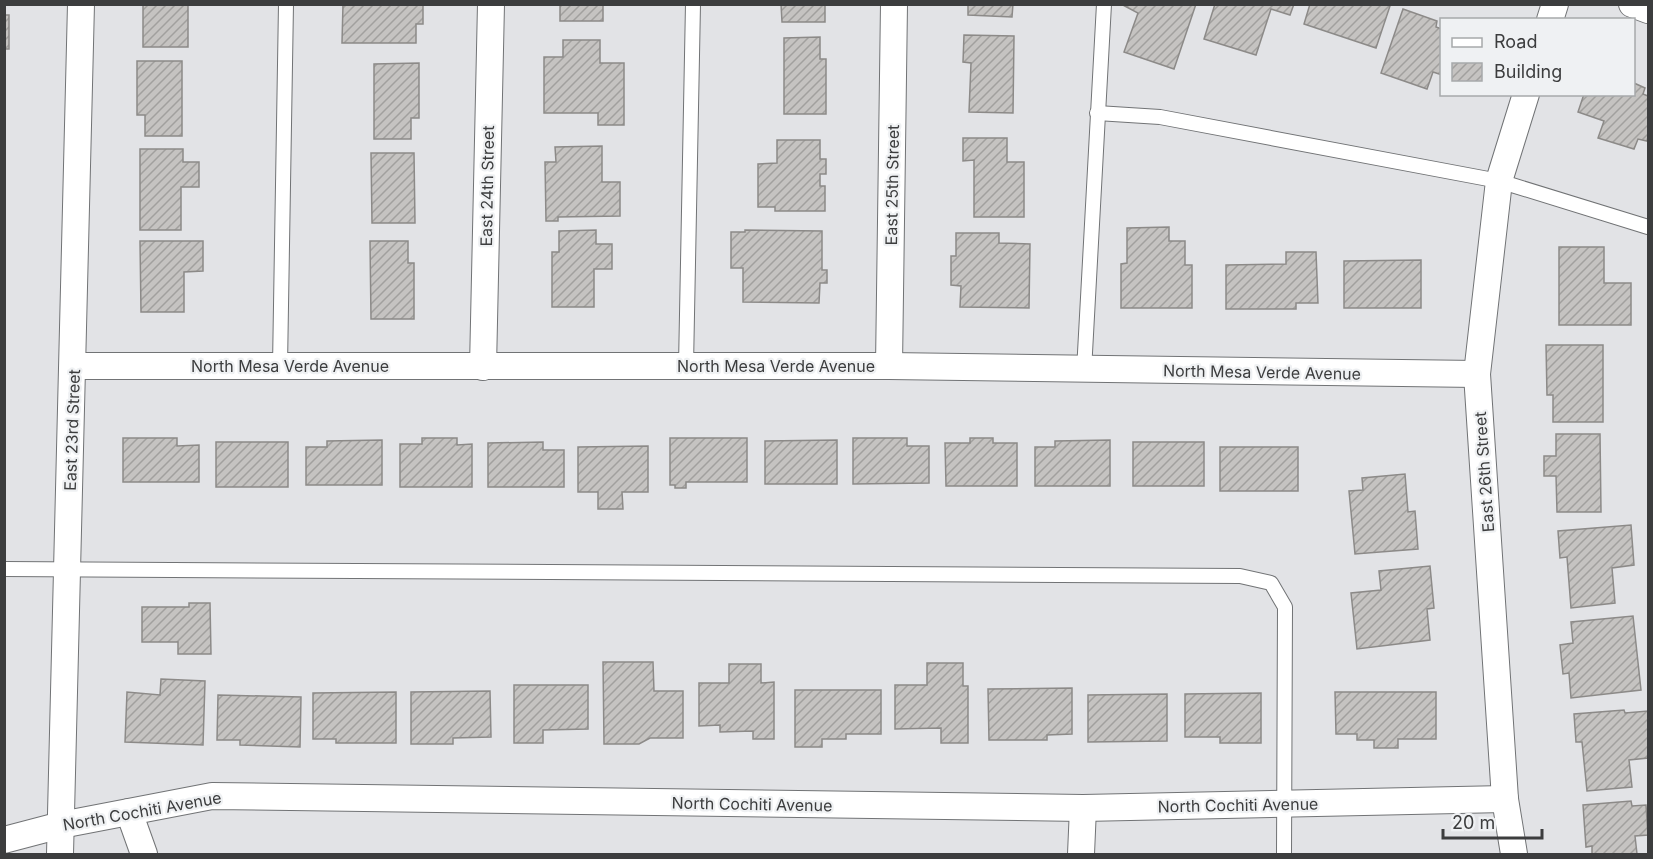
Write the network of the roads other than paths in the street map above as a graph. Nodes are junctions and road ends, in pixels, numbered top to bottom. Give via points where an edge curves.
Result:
1 (81, 4) edge
2 (286, 4) edge
3 (490, 4) edge
4 (693, 4) edge
5 (894, 4) edge
6 (1104, 4) edge
7 (1632, 4) edge
8 (1648, 10) edge
9 (1525, 96) edge
10 (1096, 113) junction
11 (1499, 182) junction
12 (1648, 226) edge
13 (74, 366) junction
14 (280, 366) junction
15 (686, 366) junction
16 (889, 366) junction
17 (483, 367) junction
18 (1084, 370) junction
19 (1477, 374) junction
20 (4, 569) edge
21 (67, 571) junction
22 (1505, 799) junction
23 (1285, 804) junction
24 (1083, 808) junction
25 (129, 812) junction
26 (61, 825) junction
27 (4, 840) edge
28 (60, 855) edge
29 (144, 855) edge
30 (1082, 855) edge
31 (1284, 855) edge
32 (1514, 855) edge

1 - 13 street, East 23rd Street
2 - 14 lane
3 - 17 street, East 24th Street
4 - 15 lane
5 - 16 street, East 25th Street
6 - 10 lane
7 - 8 street
9 - 11 street, East 26th Street
10 - 11 lane via 1160,117
10 - 18 lane
11 - 12 lane
11 - 19 street, East 26th Street
13 - 14 street, North Mesa Verde Avenue
13 - 21 street, East 23rd Street
14 - 17 street, North Mesa Verde Avenue
15 - 16 street, North Mesa Verde Avenue
15 - 17 street, North Mesa Verde Avenue
16 - 18 street, North Mesa Verde Avenue
18 - 19 street, North Mesa Verde Avenue
19 - 22 street, East 26th Street
20 - 21 lane
21 - 23 lane via 1240,576 1271,583 1285,607
21 - 26 street, East 23rd Street
22 - 23 street, North Cochiti Avenue
22 - 32 street, East 26th Street
23 - 24 street, North Cochiti Avenue
23 - 31 lane
24 - 25 street, North Cochiti Avenue via 212,796
24 - 30 street
25 - 26 street, North Cochiti Avenue
25 - 29 street
26 - 27 street, North Cochiti Avenue
26 - 28 street, East 23rd Street

